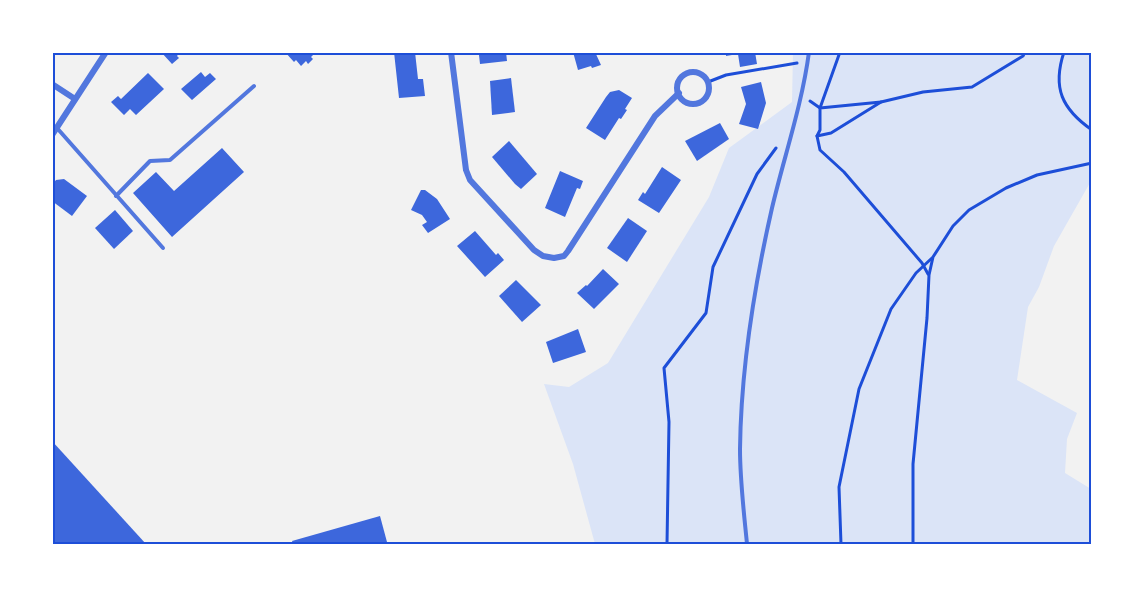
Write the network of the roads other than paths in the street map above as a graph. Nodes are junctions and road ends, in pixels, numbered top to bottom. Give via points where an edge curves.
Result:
1 (105, 52) edge
2 (451, 52) edge
3 (809, 52) edge
4 (52, 84) edge
5 (254, 86) dead end
6 (679, 93) junction
7 (75, 99) junction
8 (57, 128) junction
9 (52, 135) edge
10 (116, 196) junction
11 (163, 248) dead end
12 (747, 544) edge

1 - 7 street
2 - 6 street via 467,175 534,250 549,258 560,258 568,251 655,116
3 - 12 lane via 764,245 743,376 740,466
4 - 7 street
5 - 10 lane via 170,160 150,161
6 - 6 street via 687,102 699,102 708,94 708,82 701,74 688,73 679,82
7 - 8 street
8 - 9 street
8 - 10 lane
10 - 11 lane

